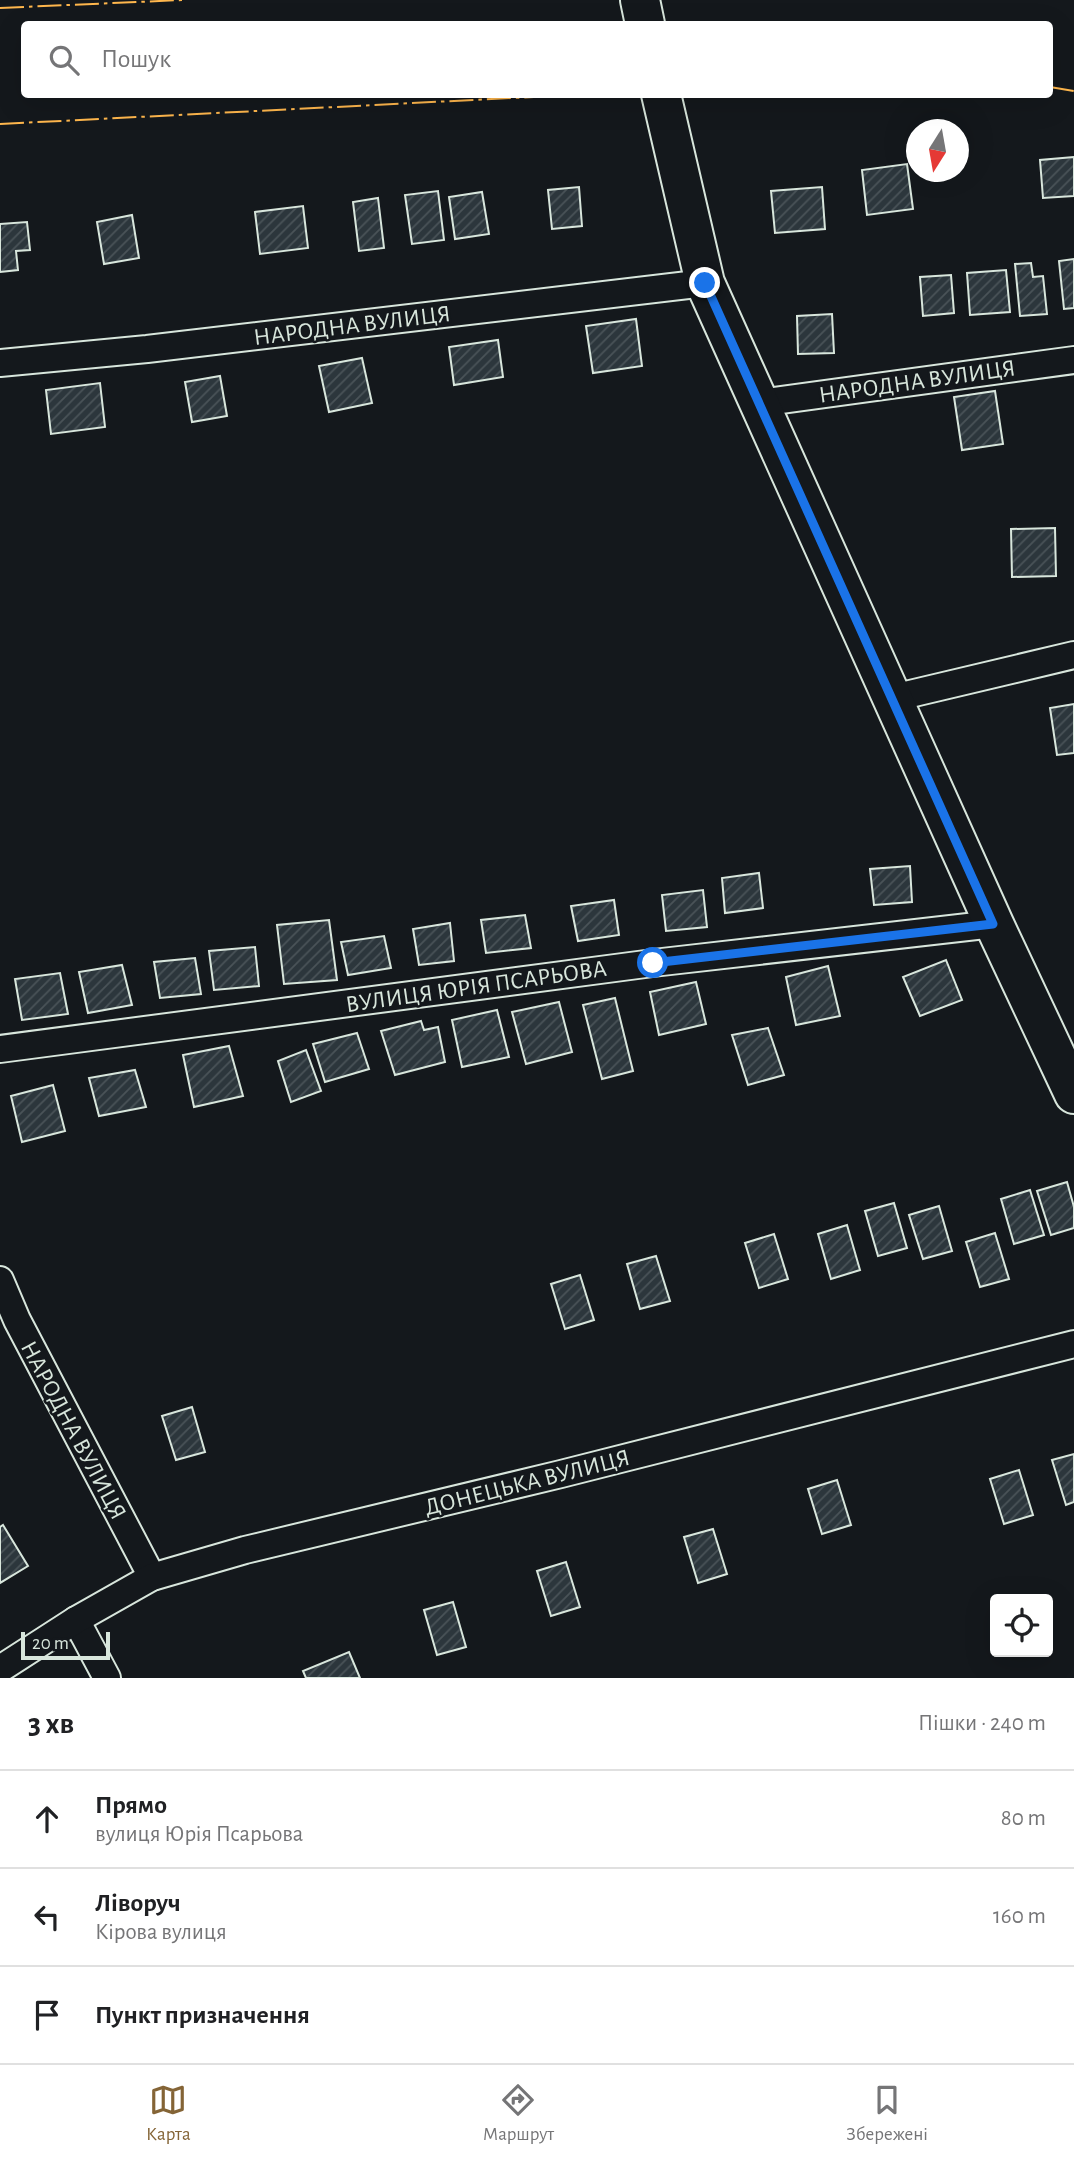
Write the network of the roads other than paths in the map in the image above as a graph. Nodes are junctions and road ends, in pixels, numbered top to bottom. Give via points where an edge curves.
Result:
1 (640, 0) edge
2 (644, 21) edge
3 (662, 98) edge
4 (705, 283) junction
5 (1074, 360) edge
6 (0, 363) edge
7 (760, 403) junction
8 (1074, 655) edge
9 (893, 698) junction
10 (993, 924) junction
11 (0, 1049) edge
12 (1074, 1094) edge
13 (0, 1280) edge
14 (1074, 1344) edge
15 (152, 1577) junction
16 (76, 1620) junction
17 (0, 1669) edge
18 (107, 1678) edge

1 - 2 street
3 - 4 street
4 - 6 street
4 - 7 street
5 - 7 street, НАРОДНА ВУЛИЦЯ
7 - 9 street
8 - 9 street
9 - 10 street
10 - 11 street, ВУЛИЦЯ ЮРІЯ ПСАРЬОВА via 653,963
10 - 12 street
13 - 15 street, НАРОДНА ВУЛИЦЯ
14 - 15 street, ДОНЕЦЬКА ВУЛИЦЯ
15 - 16 street, ДОНЕЦЬКА ВУЛИЦЯ
16 - 17 street, ДОНЕЦЬКА ВУЛИЦЯ
16 - 18 street

